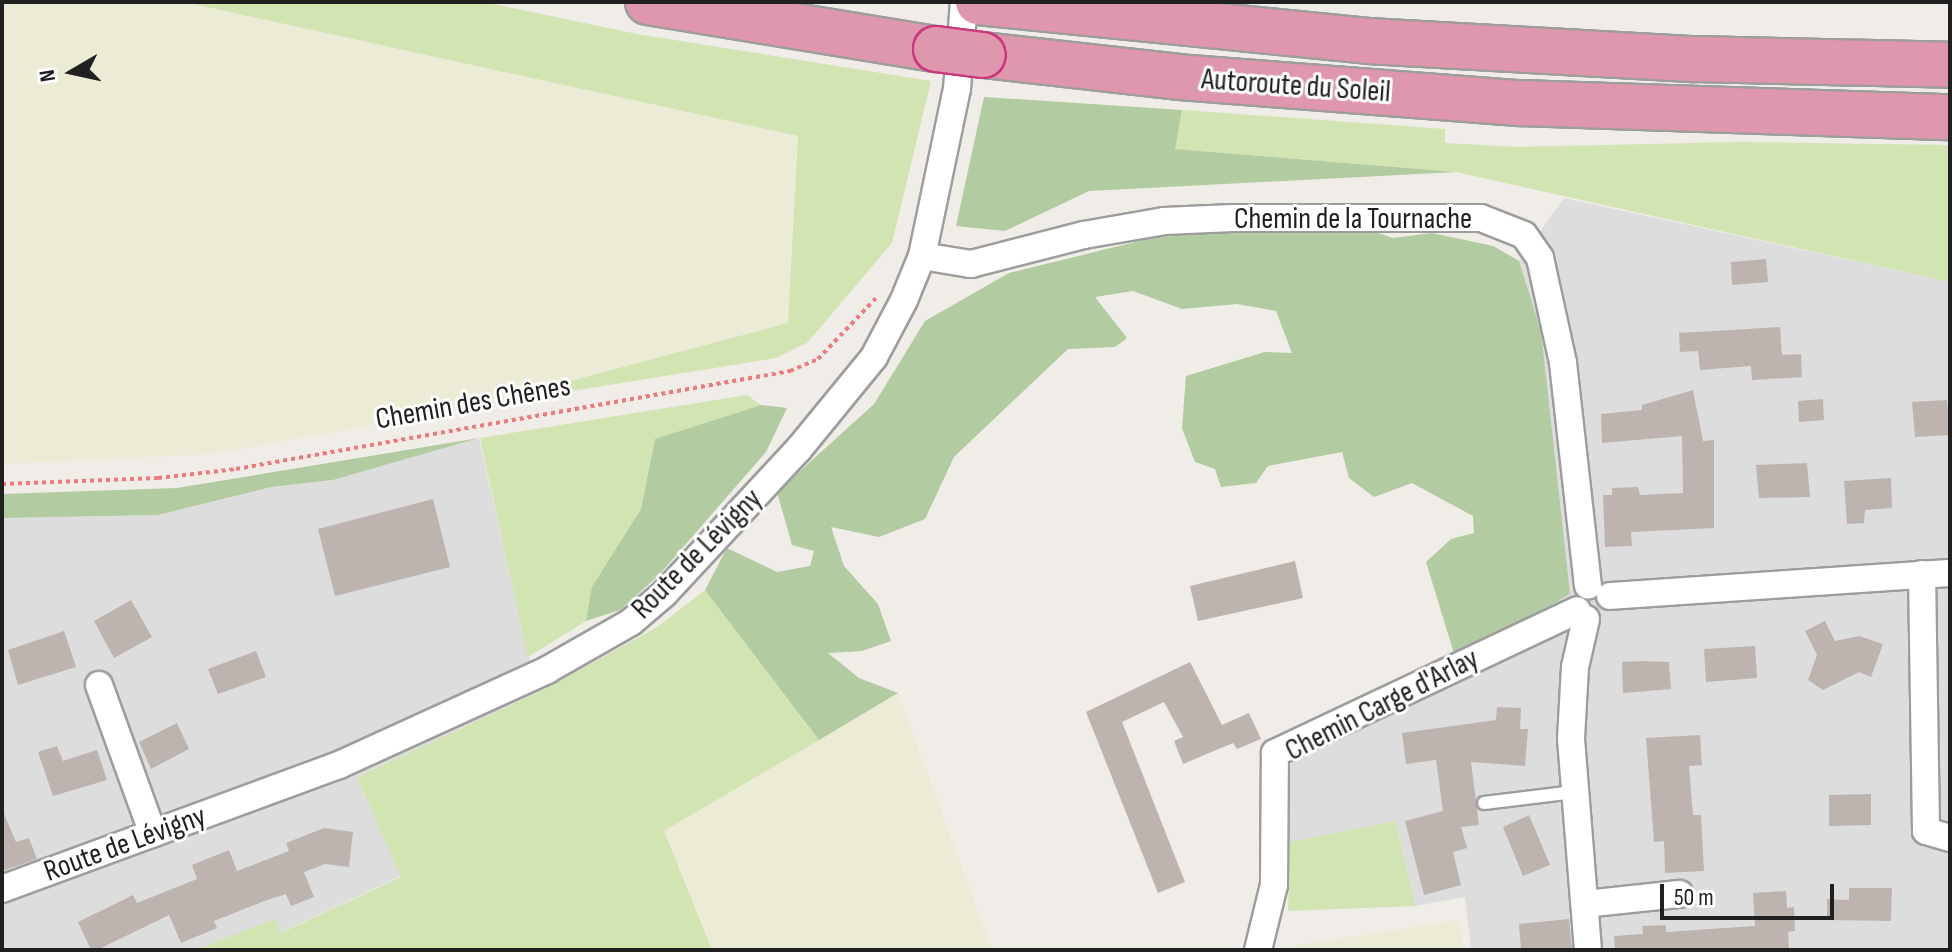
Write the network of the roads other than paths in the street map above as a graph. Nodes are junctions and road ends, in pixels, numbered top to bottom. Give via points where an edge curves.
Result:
1 (648, 2) edge
2 (978, 3) edge
3 (1950, 65) edge
4 (1950, 117) edge
5 (918, 264) junction
6 (1950, 573) edge
7 (1922, 574) junction
8 (1590, 603) junction
9 (99, 685) dead end
10 (1574, 792) junction
11 (1484, 803) dead end
12 (153, 834) junction
13 (1950, 838) edge
14 (2, 889) edge
15 (1679, 894) dead end
16 (1585, 904) junction
17 (1258, 950) edge
18 (1588, 950) edge

1 - 4 highway, Autoroute du Soleil, bridge via 936,49 1179,77 1519,103
2 - 3 highway, Autoroute du Soleil via 1399,43
2 - 5 street, Route de Lévigny
5 - 8 street, Chemin de la Tournache via 971,264 1164,221 1481,218 1524,235 1540,258 1563,363
5 - 12 street, Route de Lévigny via 874,357 798,450 664,594 631,622 547,670 339,765
6 - 7 street, Chemin Carge d'Arlay
7 - 8 street, Chemin Carge d'Arlay
7 - 13 street via 1926,831
8 - 10 street, Chemin de la Tournache via 1575,667
8 - 17 street, Chemin Carge d'Arlay via 1275,753 1274,885
9 - 12 street
10 - 11 lane
10 - 16 street, Chemin de la Tournache
12 - 14 street, Route de Lévigny
15 - 16 street
16 - 18 street, Chemin de la Tournache

